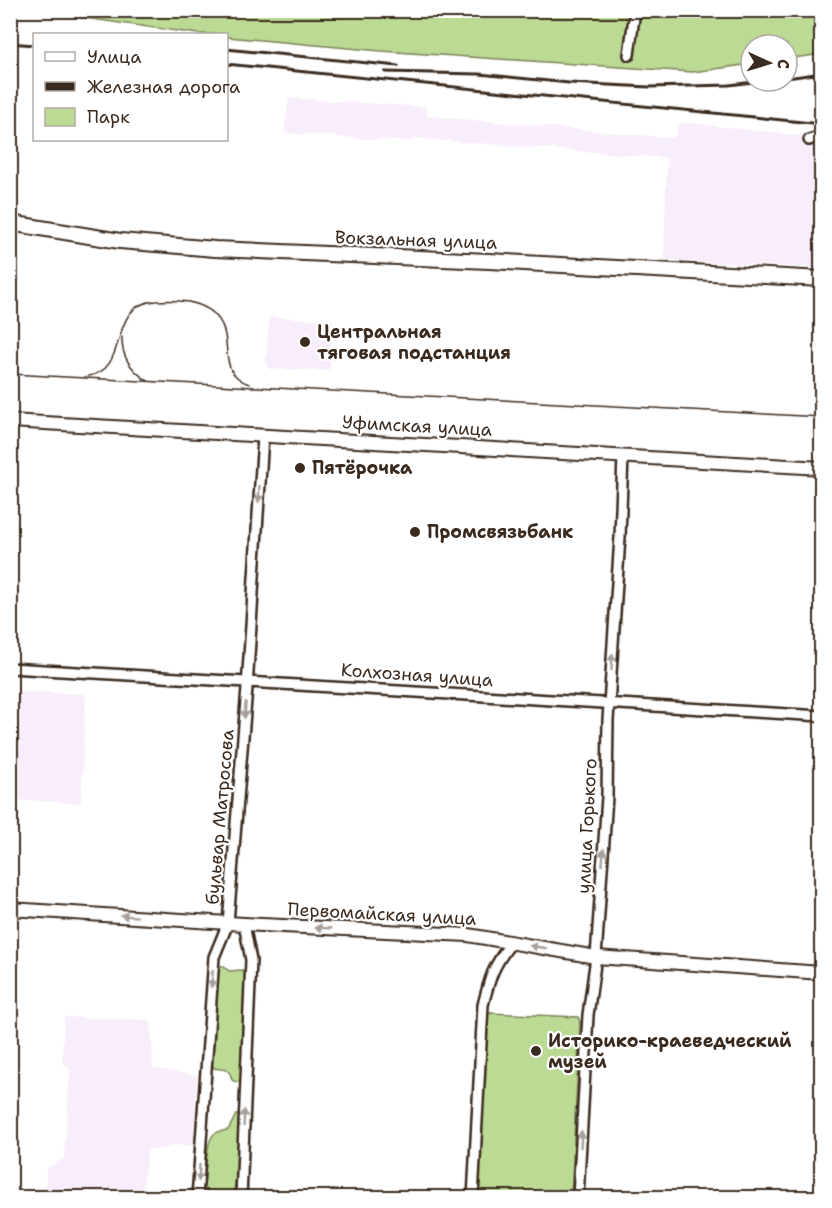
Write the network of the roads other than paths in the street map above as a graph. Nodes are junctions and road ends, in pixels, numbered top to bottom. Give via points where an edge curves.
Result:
1 (635, 10) edge
2 (629, 55) dead end
3 (822, 136) edge
4 (809, 140) dead end
5 (10, 223) edge
6 (822, 279) edge
7 (10, 421) edge
8 (263, 436) junction
9 (623, 456) junction
10 (822, 468) edge
11 (10, 668) edge
12 (247, 681) junction
13 (609, 703) junction
14 (822, 716) edge
15 (10, 909) edge
16 (228, 923) junction
17 (244, 924) junction
18 (512, 943) junction
19 (596, 957) junction
20 (822, 973) edge
21 (197, 1197) edge
22 (241, 1197) edge
23 (473, 1197) edge
24 (578, 1197) edge

1 - 2 street
3 - 4 street
5 - 6 main road, Вокзальная улица via 120,241 215,249
7 - 8 street, Уфимская улица
8 - 9 street, Уфимская улица
8 -> 12 street, бульвар Матросова
9 - 10 street, Уфимская улица
13 -> 9 street, улица Горького
11 - 12 street, Колхозная улица
12 - 13 street, Колхозная улица
12 -> 16 street, бульвар Матросова
13 - 14 street, Колхозная улица
19 -> 13 street, улица Горького
16 -> 15 street, Первомайская улица
16 - 17 street, Первомайская улица
16 -> 21 street, бульвар Матросова via 214,957
18 -> 17 street, Первомайская улица via 468,934
22 -> 17 street via 251,960
19 -> 18 street, Первомайская улица
18 - 23 street via 490,974 483,1005
19 - 20 street, Первомайская улица
24 -> 19 street, улица Горького via 588,1015

